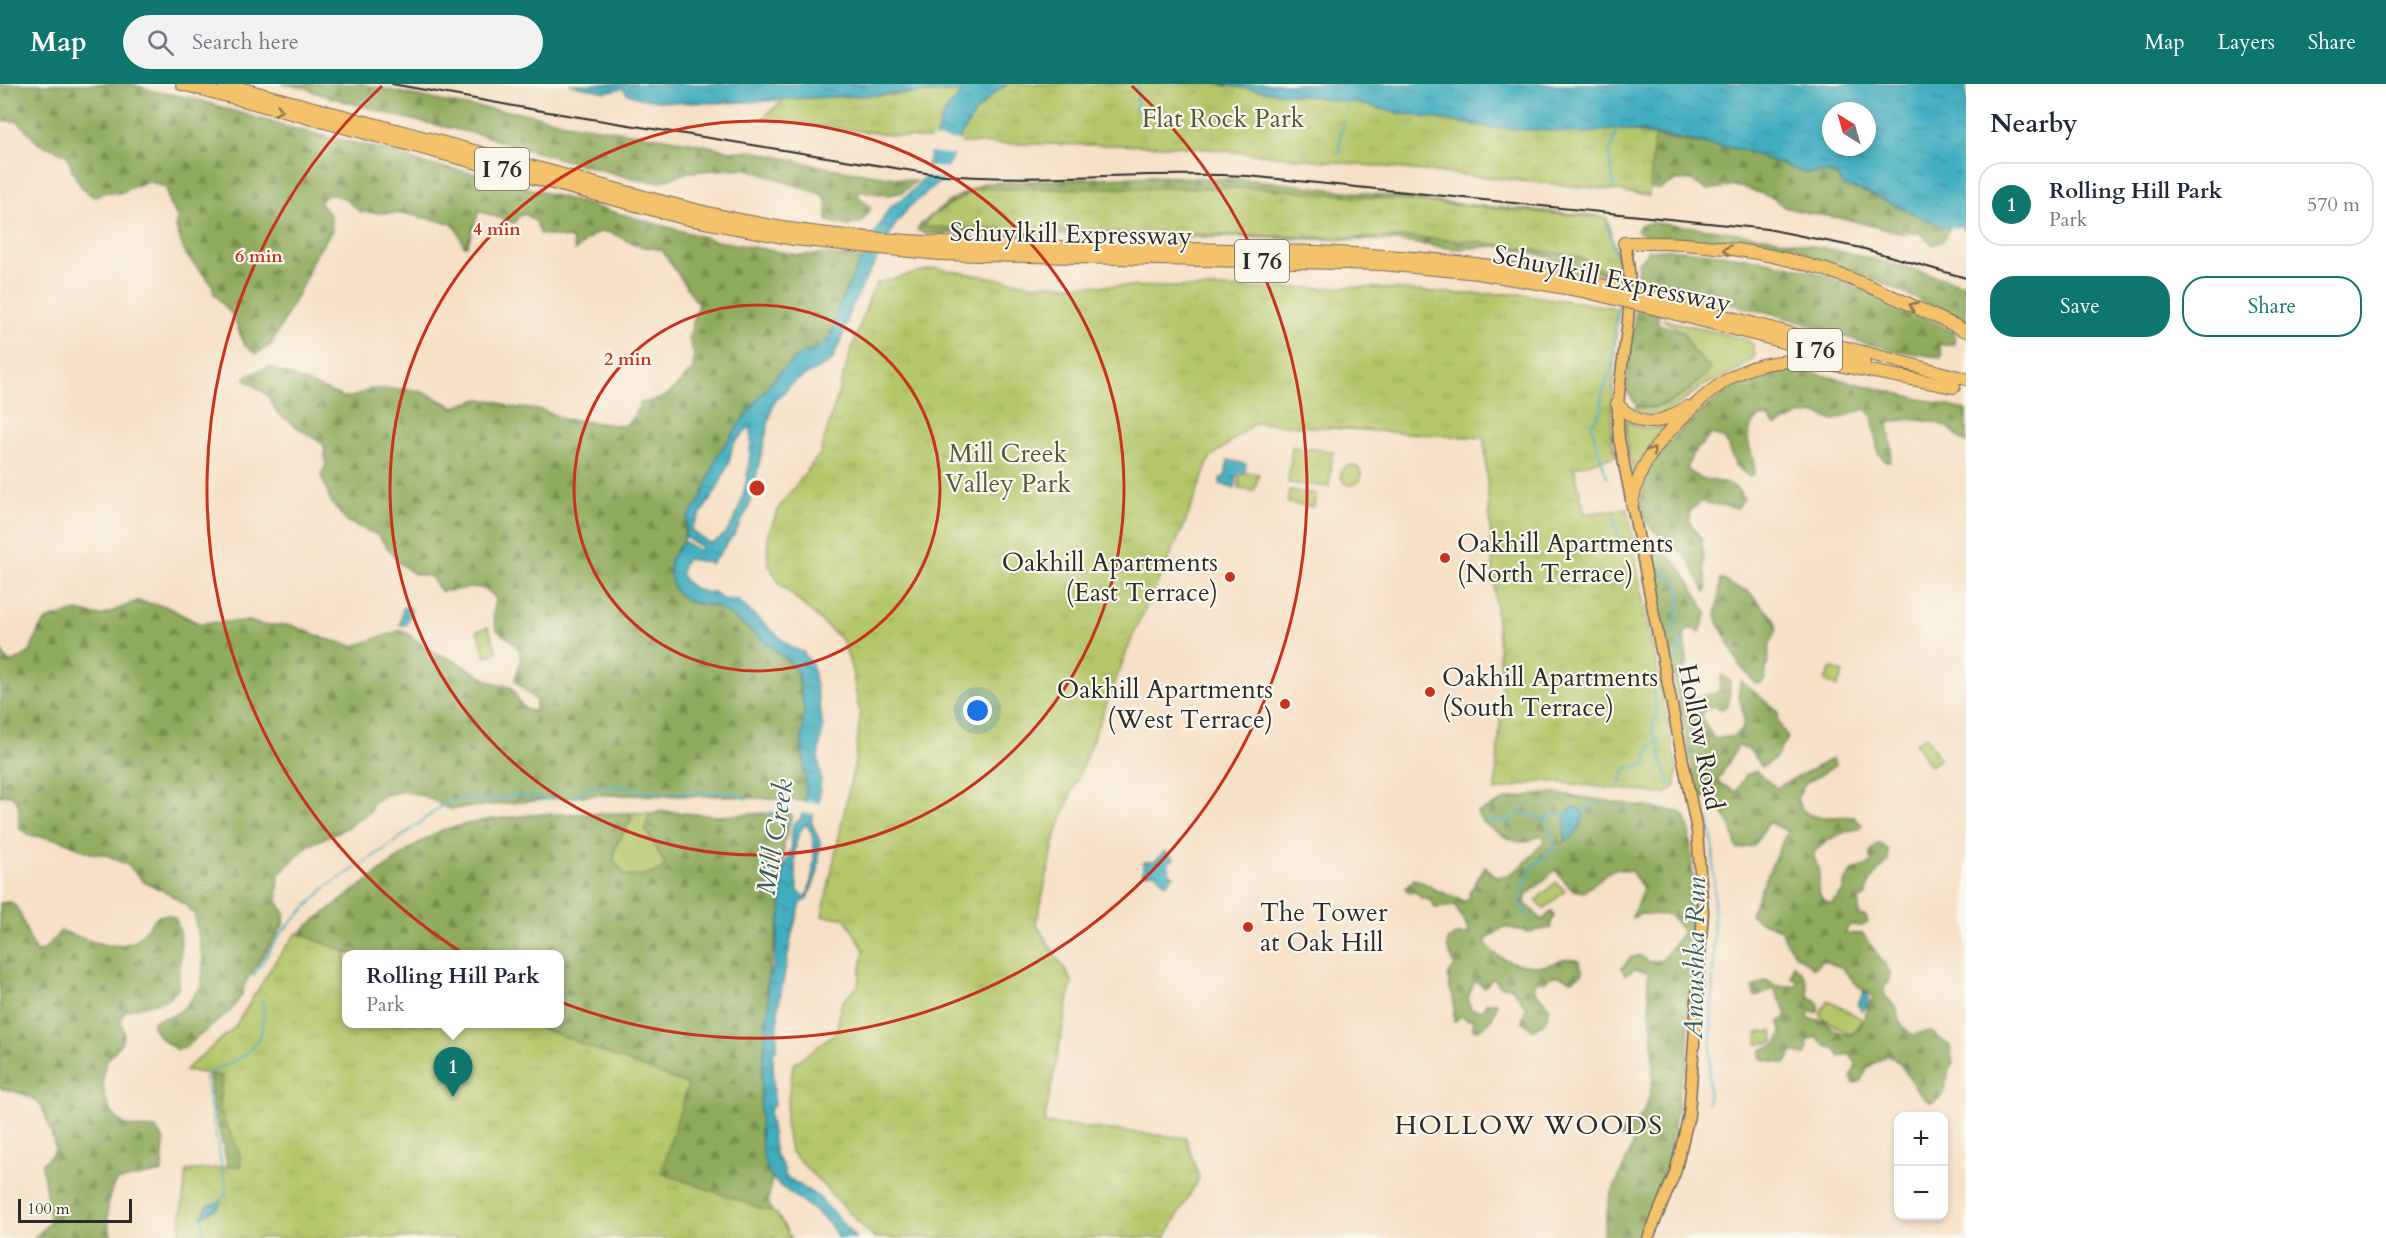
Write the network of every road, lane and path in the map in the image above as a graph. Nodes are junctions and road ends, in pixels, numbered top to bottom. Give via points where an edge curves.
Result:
1 (182, 84) edge
2 (224, 84) edge
3 (829, 239) junction
4 (1624, 243) joint
5 (1666, 306) junction
6 (1966, 331) edge
7 (1966, 379) edge
8 (1960, 388) edge
9 (1704, 396) junction
10 (1617, 404) junction
11 (1632, 504) junction
12 (1648, 1238) edge

1 -> 3 highway, Schuylkill Expressway / I 76 via 684,218 757,233
2 - 3 highway, Schuylkill Expressway / I 76 via 690,209
3 - 5 highway, Schuylkill Expressway / I 76, bridge via 943,249 1390,255 1493,265
6 -> 4 highway via 1869,287 1808,265 1712,248
4 - 10 main road, Hollow Road via 1630,278
5 - 7 highway, Schuylkill Expressway / I 76
5 - 8 highway, Schuylkill Expressway / I 76
8 - 9 highway via 1796,360 1754,367
9 - 10 highway via 1653,423 1636,420
11 -> 9 highway via 1638,476 1650,452
10 - 11 main road, Hollow Road via 1619,439
11 - 12 main road, Hollow Road via 1697,831 1703,897 1689,1115 1675,1173

